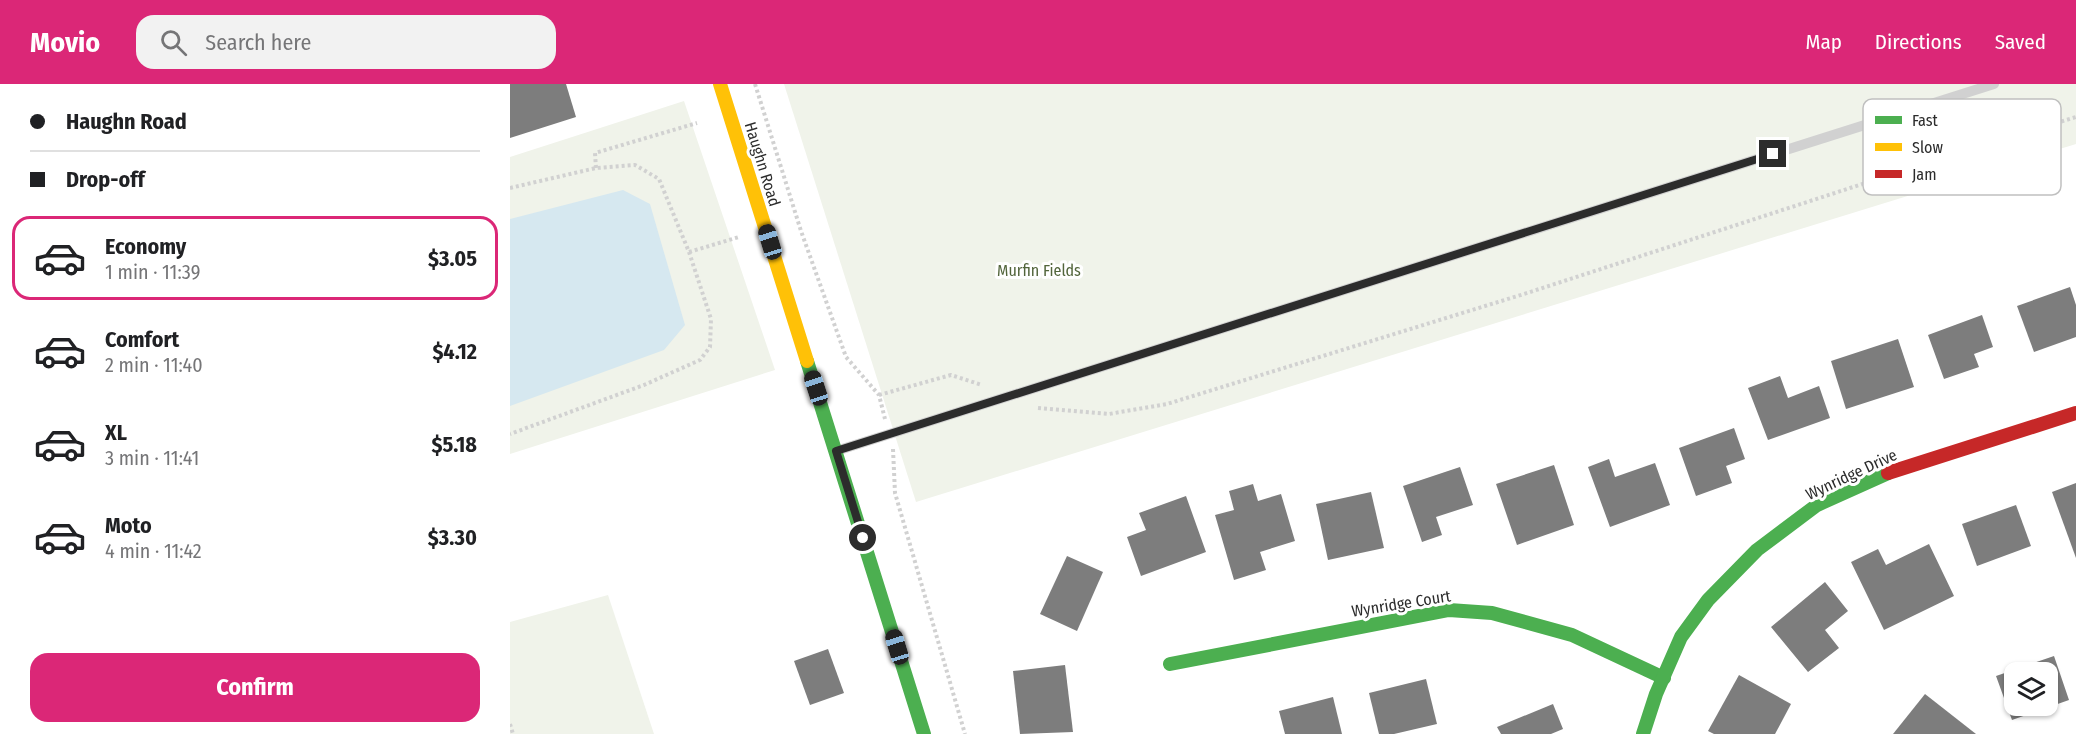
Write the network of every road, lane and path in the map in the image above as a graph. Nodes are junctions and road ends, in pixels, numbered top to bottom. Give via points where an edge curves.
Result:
1 (720, 84) edge
2 (755, 84) edge
3 (1994, 84) edge
4 (1947, 99) edge
5 (2076, 117) edge
6 (2061, 122) edge
7 (697, 123) dead end
8 (1863, 125) edge
9 (596, 168) junction
10 (1863, 184) edge
11 (510, 188) edge
12 (766, 228) junction
13 (689, 252) junction
14 (879, 395) junction
15 (1012, 395) junction
16 (1040, 407) junction
17 (1029, 410) dead end
18 (2076, 413) edge
19 (510, 434) edge
20 (889, 434) junction
21 (836, 451) junction
22 (1170, 664) dead end
23 (1664, 678) junction
24 (510, 724) edge
25 (513, 734) edge
26 (924, 734) edge
27 (965, 734) edge
28 (1643, 734) edge

1 - 12 street, Haughn Road
2 - 14 path via 846,357
3 - 4 lane
5 - 6 path
7 - 9 path via 595,153
8 - 15 lane
9 - 11 path
9 - 13 path via 635,165 658,178
10 - 16 path via 1167,404 1109,414
12 - 13 path
12 - 21 street, Haughn Road
13 - 19 path via 711,319 710,347 700,360
14 - 15 path via 951,375
14 - 20 path
15 - 16 path
15 - 20 lane
16 - 17 path
18 - 23 street, Wynridge Drive via 1894,470 1817,505 1757,550 1708,600 1681,637
20 - 21 lane
20 - 27 path via 895,493
21 - 26 street, Haughn Road
22 - 23 street, Wynridge Court via 1449,610 1492,613 1572,635
23 - 28 street, Wynridge Drive
24 - 25 path

